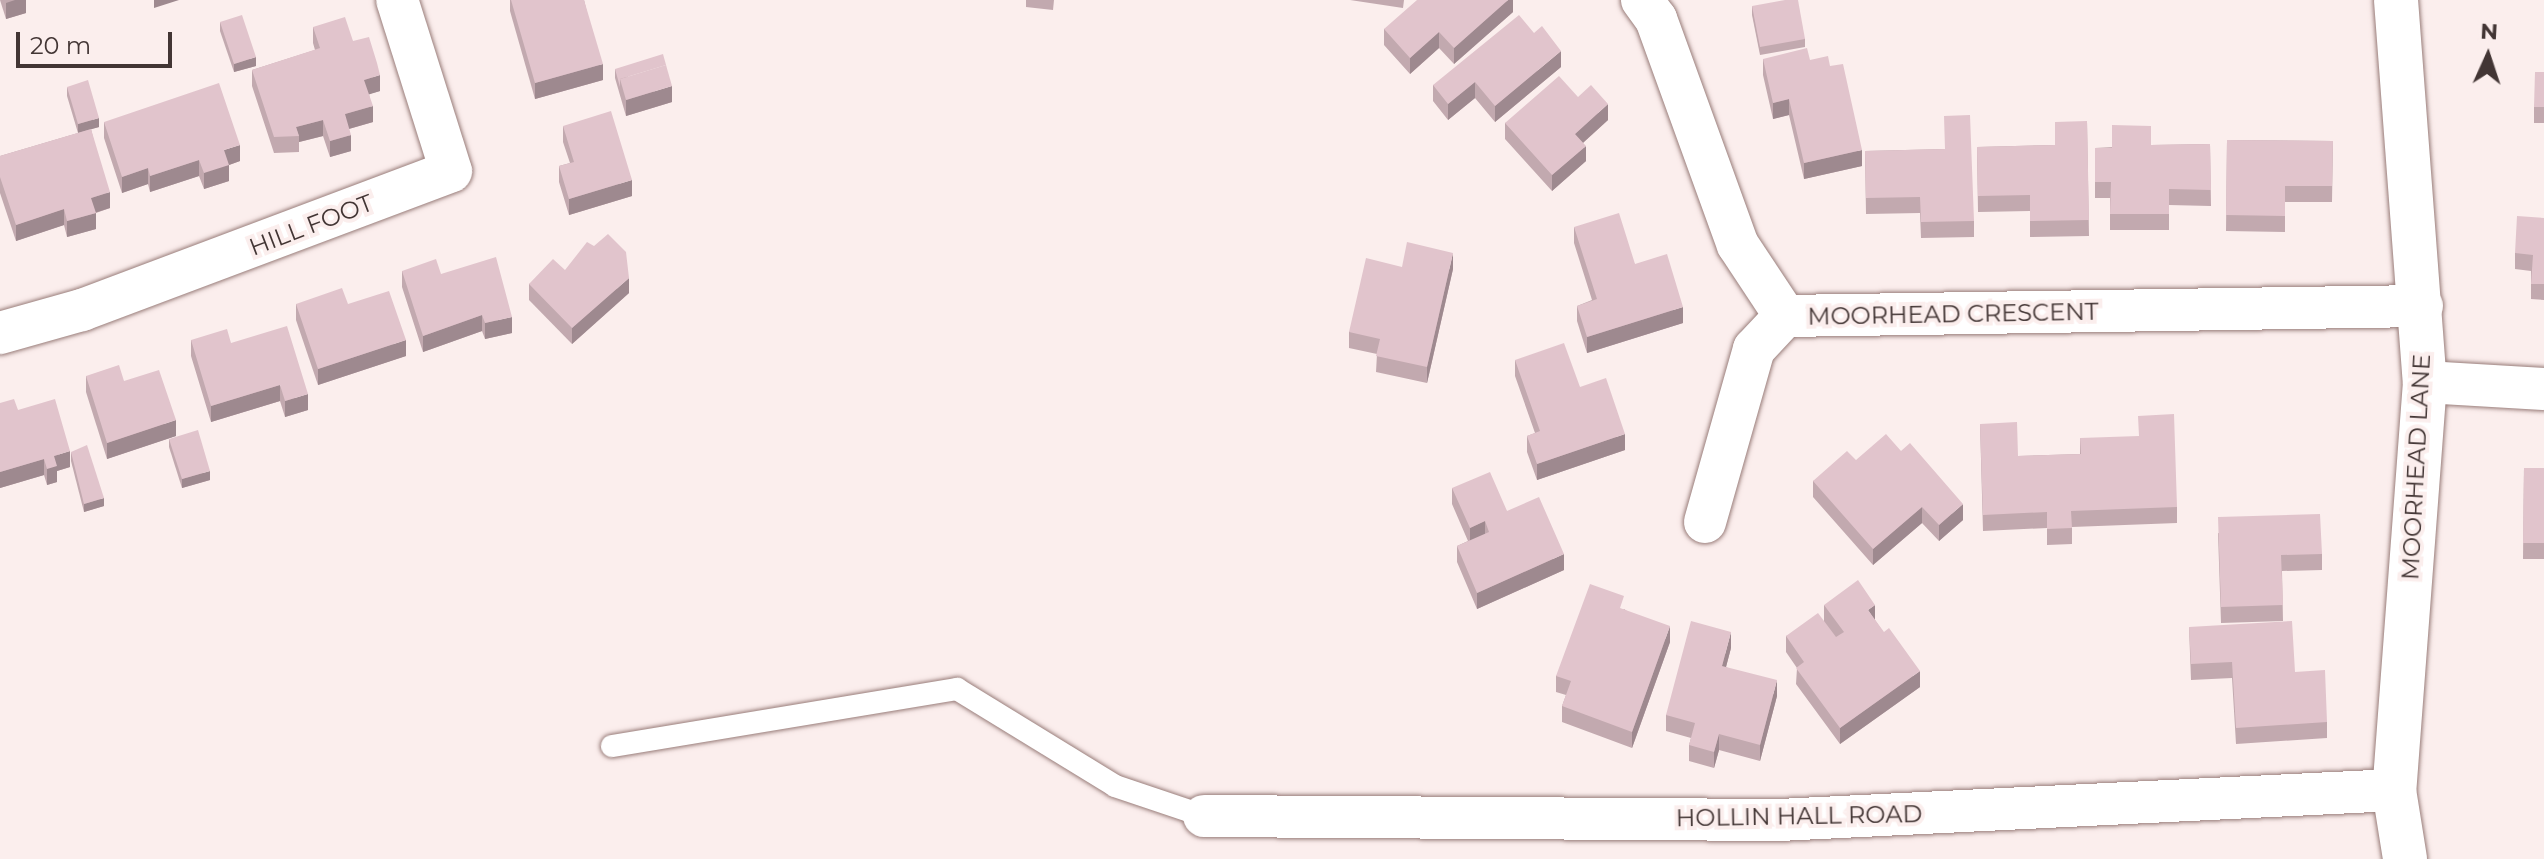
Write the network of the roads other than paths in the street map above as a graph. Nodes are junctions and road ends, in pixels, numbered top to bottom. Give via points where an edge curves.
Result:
1 (397, 0) edge
2 (1642, 0) edge
3 (2396, 0) edge
4 (2422, 306) junction
5 (1785, 316) junction
6 (0, 333) edge
7 (2425, 382) junction
8 (2544, 389) edge
9 (1705, 522) dead end
10 (612, 746) dead end
11 (2394, 790) junction
12 (1204, 816) joint
13 (2405, 859) edge

1 - 6 street, HILL FOOT via 451,171 82,310
2 - 5 street, MOORHEAD CRESCENT via 1656,19 1738,245
3 - 4 street, MOORHEAD LANE
4 - 5 street, MOORHEAD CRESCENT
4 - 7 street, MOORHEAD LANE
5 - 9 street via 1754,349
7 - 8 street
7 - 11 street, MOORHEAD LANE
10 - 12 lane via 957,689 1115,786
11 - 12 street, HOLLIN HALL ROAD via 1779,820
11 - 13 street, MOORHEAD LANE

